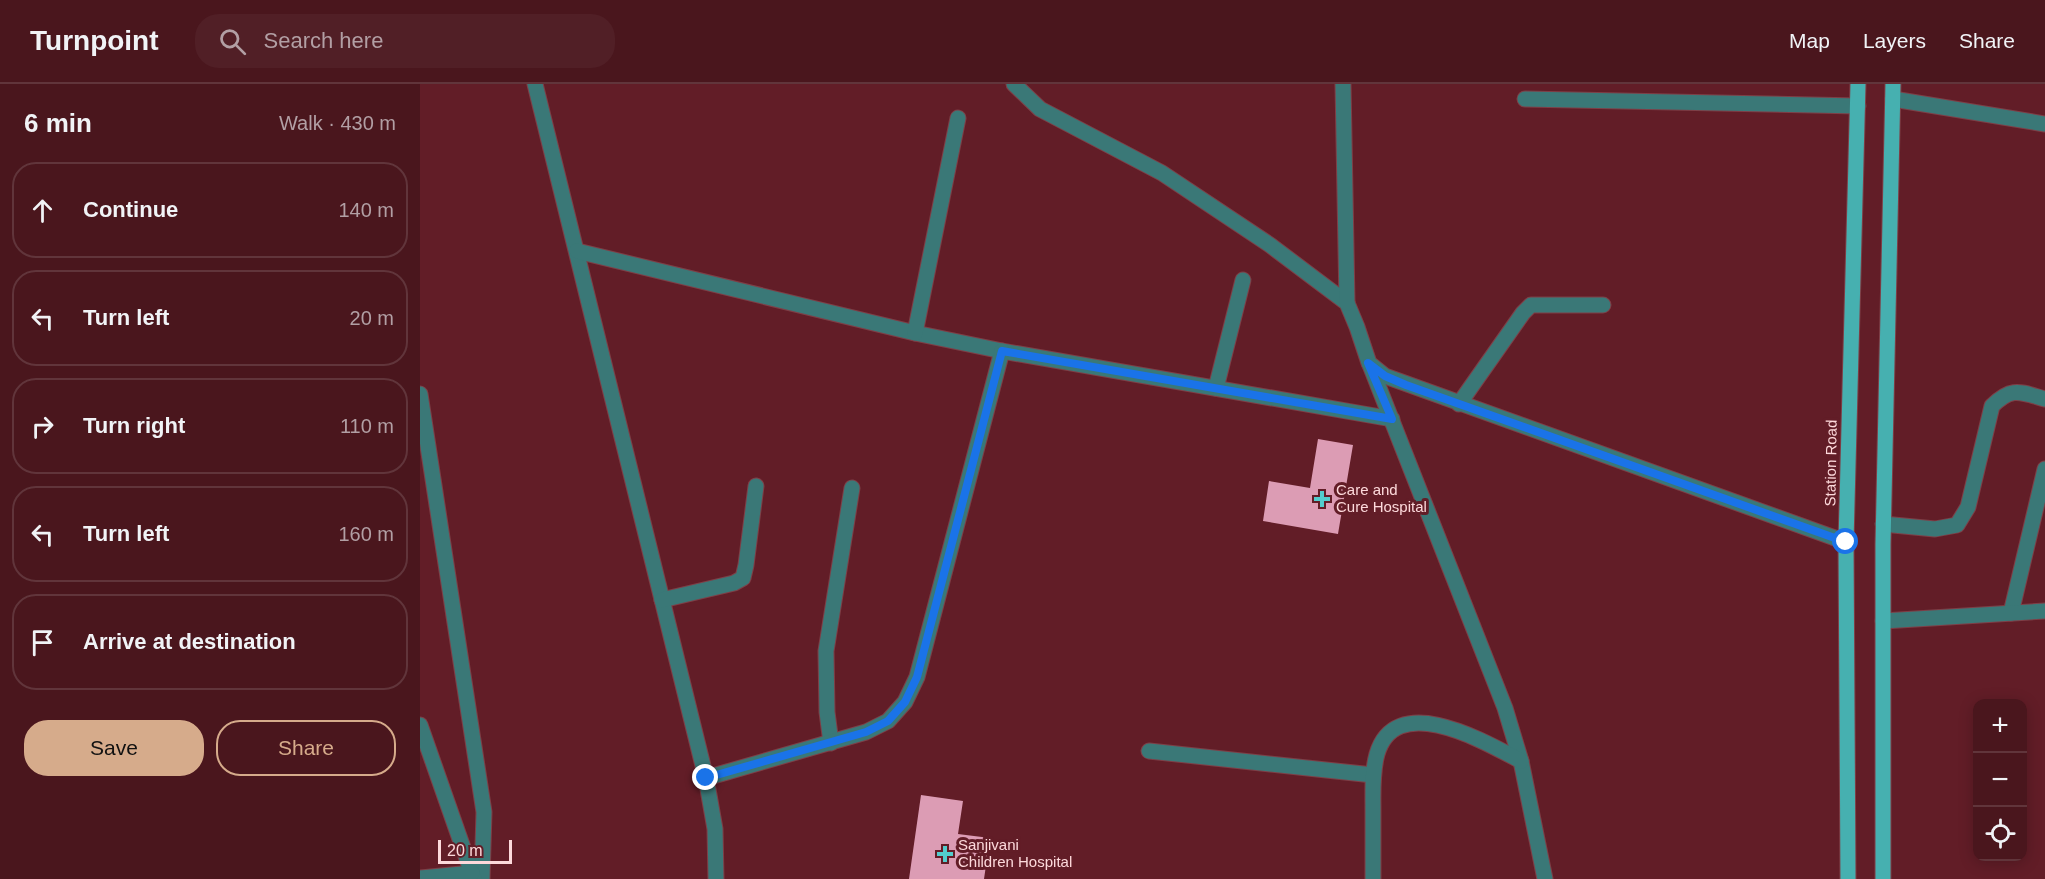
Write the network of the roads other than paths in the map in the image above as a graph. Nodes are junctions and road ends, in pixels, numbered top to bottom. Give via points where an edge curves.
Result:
1 (536, 84) edge
2 (1014, 84) edge
3 (1343, 84) edge
4 (1858, 84) edge
5 (1893, 92) edge
6 (1525, 99) dead end
7 (1858, 106) junction
8 (958, 118) dead end
9 (2045, 124) edge
10 (577, 251) junction
11 (1243, 279) dead end
12 (1347, 303) junction
13 (1603, 305) dead end
14 (915, 333) junction
15 (1002, 351) junction
16 (1368, 363) junction
17 (1216, 388) junction
18 (420, 394) edge
19 (2045, 399) edge
20 (1459, 404) junction
21 (1392, 419) junction
22 (424, 445) edge
23 (2045, 469) edge
24 (756, 486) dead end
25 (852, 488) dead end
26 (1883, 524) junction
27 (1846, 542) junction
28 (662, 600) junction
29 (2045, 611) edge
30 (2011, 613) junction
31 (1883, 621) junction
32 (420, 725) edge
33 (831, 742) junction
34 (1149, 751) dead end
35 (1521, 761) junction
36 (1373, 775) junction
37 (706, 778) junction
38 (476, 877) edge
39 (420, 878) edge
40 (719, 879) edge
41 (1373, 879) edge
42 (1545, 879) edge
43 (1848, 879) edge
44 (1883, 879) edge

1 - 10 street
2 - 12 street via 1040,109 1162,173 1270,245
3 - 12 street
4 - 7 main road, Station Road
5 - 9 street
5 - 26 main road
6 - 7 street
7 - 27 main road, Station Road
8 - 14 street
10 - 14 street
10 - 28 street
11 - 17 street
12 - 16 street
13 - 20 street via 1531,305
14 - 15 street
15 - 17 street
15 - 33 street via 917,677 905,702 888,721
16 - 20 street via 1385,376
16 - 21 street
17 - 21 street
18 - 22 street
19 - 26 street via 2018,392 2003,395 1992,406 1968,507 1957,525 1935,529
20 - 27 street
21 - 35 street via 1505,708
22 - 38 street via 484,812
23 - 30 street
24 - 28 street via 743,578
25 - 33 street via 826,651
26 - 31 main road
27 - 43 main road, Station Road
28 - 37 street
29 - 30 street
30 - 31 street
31 - 44 main road
32 - 38 street
33 - 37 street
34 - 36 street
35 - 36 street via 1484,742 1424,722 1403,724 1387,735 1377,753
35 - 42 street
36 - 41 street
37 - 40 street
38 - 39 street

